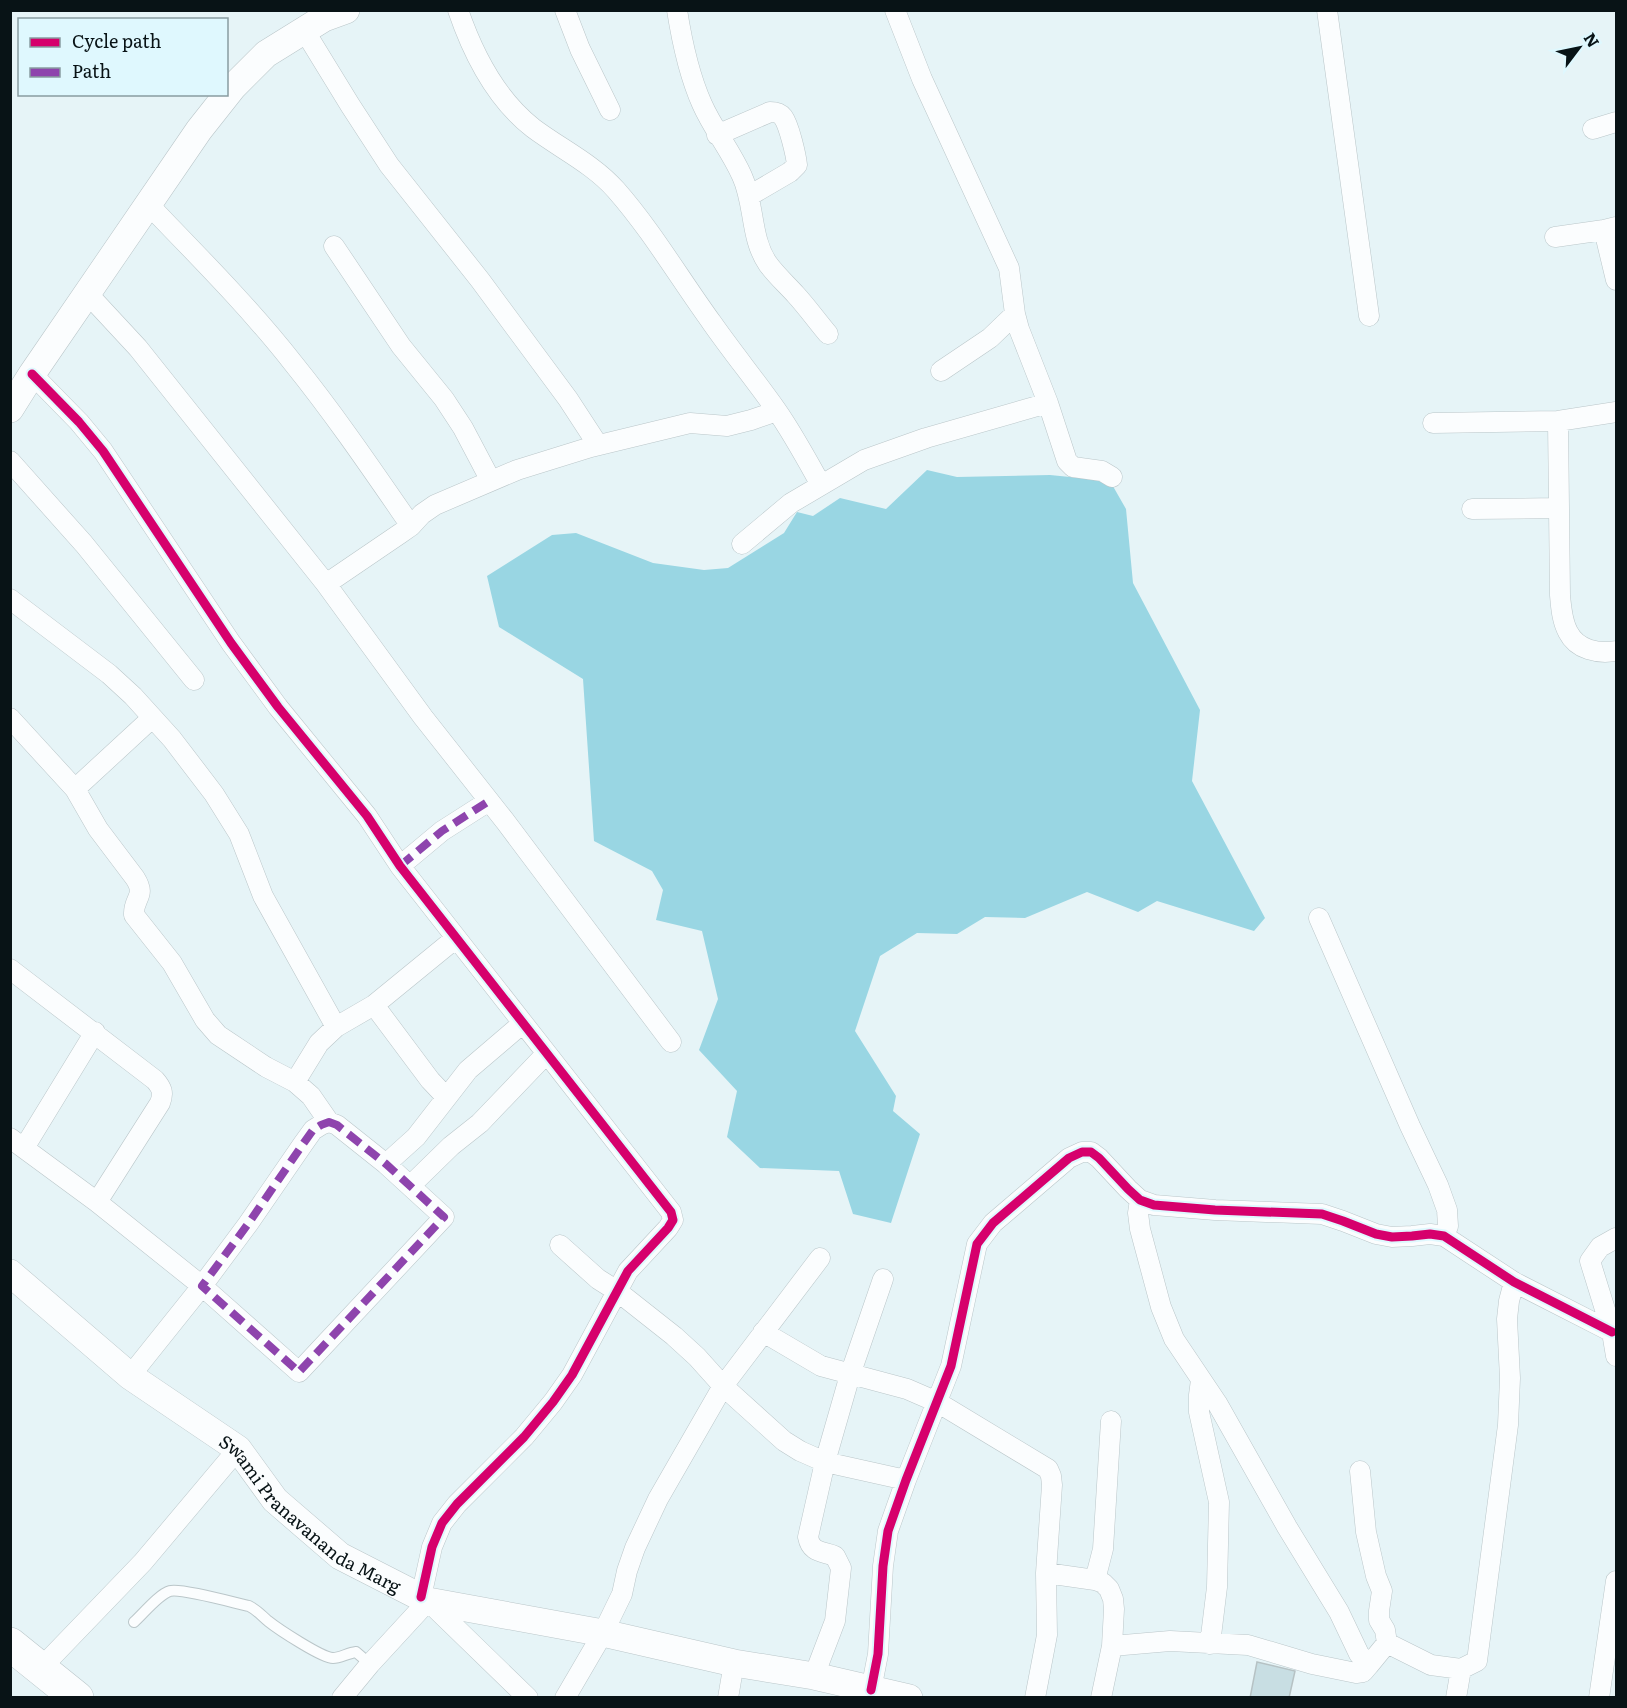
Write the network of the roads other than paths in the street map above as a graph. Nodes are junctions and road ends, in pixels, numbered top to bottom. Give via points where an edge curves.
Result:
1 (346, 10) edge
2 (458, 10) edge
3 (565, 10) edge
4 (677, 10) edge
5 (895, 10) edge
6 (1327, 10) edge
7 (304, 30) junction
8 (228, 93) edge
9 (226, 96) edge
10 (610, 110) dead end
11 (1617, 122) edge
12 (1593, 129) dead end
13 (717, 135) junction
14 (749, 196) junction
15 (148, 204) junction
16 (1610, 229) edge
17 (1555, 237) dead end
18 (334, 246) dead end
19 (1617, 280) edge
20 (87, 293) junction
21 (1015, 314) junction
22 (1369, 316) dead end
23 (828, 334) dead end
24 (941, 371) dead end
25 (32, 374) junction
26 (1048, 403) junction
27 (10, 409) edge
28 (777, 411) junction
29 (1617, 412) edge
30 (1558, 421) junction
31 (1433, 423) dead end
32 (598, 445) junction
33 (10, 461) edge
34 (1112, 477) dead end
35 (491, 481) junction
36 (820, 485) junction
37 (1559, 508) junction
38 (1472, 509) dead end
39 (411, 526) junction
40 (742, 544) dead end
41 (326, 584) junction
42 (10, 598) edge
43 (1617, 651) edge
44 (194, 680) dead end
45 (10, 718) edge
46 (152, 718) junction
47 (75, 789) junction
48 (489, 801) junction
49 (400, 866) junction
50 (1318, 918) dead end
51 (456, 938) junction
52 (13, 978) edge
53 (374, 1005) junction
54 (523, 1023) junction
55 (336, 1027) junction
56 (95, 1032) junction
57 (671, 1042) dead end
58 (546, 1054) junction
59 (295, 1082) junction
60 (446, 1097) junction
61 (329, 1122) junction
62 (17, 1143) edge
63 (386, 1164) junction
64 (410, 1186) junction
65 (1140, 1200) junction
66 (97, 1202) junction
67 (1444, 1236) junction
68 (1617, 1238) edge
69 (560, 1245) dead end
70 (820, 1258) dead end
71 (10, 1273) edge
72 (883, 1279) dead end
73 (1514, 1282) junction
74 (202, 1286) junction
75 (617, 1291) junction
76 (763, 1332) junction
77 (1612, 1332) junction
78 (1617, 1356) edge
79 (850, 1375) junction
80 (130, 1376) junction
81 (1201, 1380) junction
82 (723, 1386) junction
83 (937, 1402) junction
84 (1111, 1421) dead end
85 (238, 1449) junction
86 (825, 1462) junction
87 (1360, 1471) dead end
88 (906, 1480) junction
89 (1046, 1573) junction
90 (1095, 1580) junction
91 (1617, 1581) edge
92 (424, 1599) junction
93 (134, 1622) dead end
94 (603, 1633) junction
95 (1387, 1643) junction
96 (10, 1644) edge
97 (1210, 1644) junction
98 (1112, 1646) junction
99 (734, 1663) junction
100 (370, 1664) junction
101 (1369, 1665) junction
102 (41, 1668) junction
103 (1461, 1669) junction
104 (814, 1676) junction
105 (872, 1690) junction
106 (77, 1698) edge
107 (342, 1698) edge
108 (528, 1698) edge
109 (566, 1698) edge
110 (728, 1698) edge
111 (909, 1698) edge
112 (1035, 1698) edge
113 (1101, 1698) edge
114 (1456, 1698) edge
115 (1599, 1698) edge

1 - 7 street
2 - 28 street via 486,74 508,103 531,126 601,174 618,191
3 - 10 street
4 - 13 street via 691,73
5 - 21 street via 922,79 1009,268
6 - 22 street
7 - 8 street via 266,54
7 - 32 street via 389,165 480,280
9 - 15 street
11 - 12 street
13 - 14 street via 743,177
13 - 14 street via 770,112 783,117 796,165
14 - 23 street via 757,238 768,264
15 - 20 street
15 - 39 street via 295,364
16 - 17 street
16 - 19 street
18 - 35 street via 401,346 444,399
20 - 25 street
20 - 41 street via 138,348
21 - 24 street via 990,338
21 - 26 street
25 - 27 street
25 - 49 street via 80,422 103,452 231,643 367,816
26 - 34 street via 1067,461 1073,467 1101,471
26 - 36 street via 864,460
28 - 32 street via 727,426 690,423
28 - 36 street
29 - 30 street
30 - 31 street
30 - 37 street
32 - 35 street
33 - 44 street via 84,544
35 - 39 street via 435,505
36 - 40 street via 791,503
37 - 38 street
37 - 43 street via 1560,595 1568,632 1587,649
39 - 41 street
41 - 48 street
42 - 46 street via 109,674
45 - 47 street
46 - 47 street
46 - 55 street via 214,794 239,834 263,896
47 - 59 street via 98,829 140,886 134,915 172,963 205,1020 218,1035
48 - 49 street via 442,831
48 - 57 street
49 - 51 street
50 - 67 street via 1438,1185 1447,1210
51 - 53 street
51 - 54 street
52 - 56 street
53 - 55 street
53 - 60 street
54 - 58 street
54 - 60 street via 468,1070
55 - 59 street via 319,1043
56 - 62 street
56 - 66 street via 155,1080 163,1095
58 - 64 street via 480,1123
58 - 75 street via 671,1212 673,1220 668,1228 628,1271
59 - 61 street via 311,1096
60 - 63 street via 416,1137
61 - 63 street
61 - 74 street via 308,1137
62 - 66 street
63 - 64 street
64 - 74 street via 444,1217 299,1372
65 - 67 street via 1215,1210 1322,1214 1392,1237
65 - 81 street via 1140,1229 1161,1307 1174,1339
65 - 83 street via 1099,1158 1082,1152 1069,1158 993,1223 977,1244 951,1366
66 - 74 street
67 - 73 street
68 - 77 street via 1600,1247 1590,1262
69 - 75 street via 598,1280
70 - 76 street
71 - 80 street, Swami Pranavananda Marg
72 - 79 street
73 - 77 street
73 - 103 street via 1507,1319 1508,1425 1483,1618 1477,1661
74 - 80 street
75 - 82 street via 697,1357
75 - 92 street via 553,1402 442,1523 432,1547
76 - 79 street via 821,1366
76 - 82 street
77 - 78 street
79 - 83 street via 907,1389
79 - 86 street
80 - 85 street, Swami Pranavananda Marg
81 - 97 street via 1199,1412 1219,1502 1217,1587
81 - 101 street via 1339,1612 1359,1654
82 - 86 street via 784,1441
82 - 94 street via 658,1498
83 - 88 street
83 - 89 street via 1048,1469 1052,1485
84 - 90 street via 1103,1549
85 - 92 street, Swami Pranavananda Marg via 275,1500 340,1556
85 - 102 street via 143,1562
86 - 88 street
86 - 104 street via 808,1537 813,1549 835,1556 841,1568 835,1621
87 - 95 street via 1366,1532 1382,1591 1379,1620
88 - 105 street via 885,1546
89 - 90 street
89 - 112 street via 1047,1635
90 - 98 street via 1103,1583 1113,1599
91 - 115 street
92 - 94 street, Swami Pranavananda Marg
92 - 100 street
92 - 108 street
93 - 100 lane via 164,1594 172,1590 186,1592 249,1606 325,1657 338,1658 356,1652
94 - 99 street, Swami Pranavananda Marg
94 - 109 street
95 - 101 street
95 - 103 street via 1431,1665
96 - 102 highway
97 - 98 street via 1170,1641
97 - 101 street via 1248,1645 1356,1673
98 - 113 street
99 - 104 street, Swami Pranavananda Marg
99 - 110 street
100 - 107 street
102 - 106 highway
103 - 114 street
104 - 105 street, Swami Pranavananda Marg
105 - 111 street, Swami Pranavananda Marg

